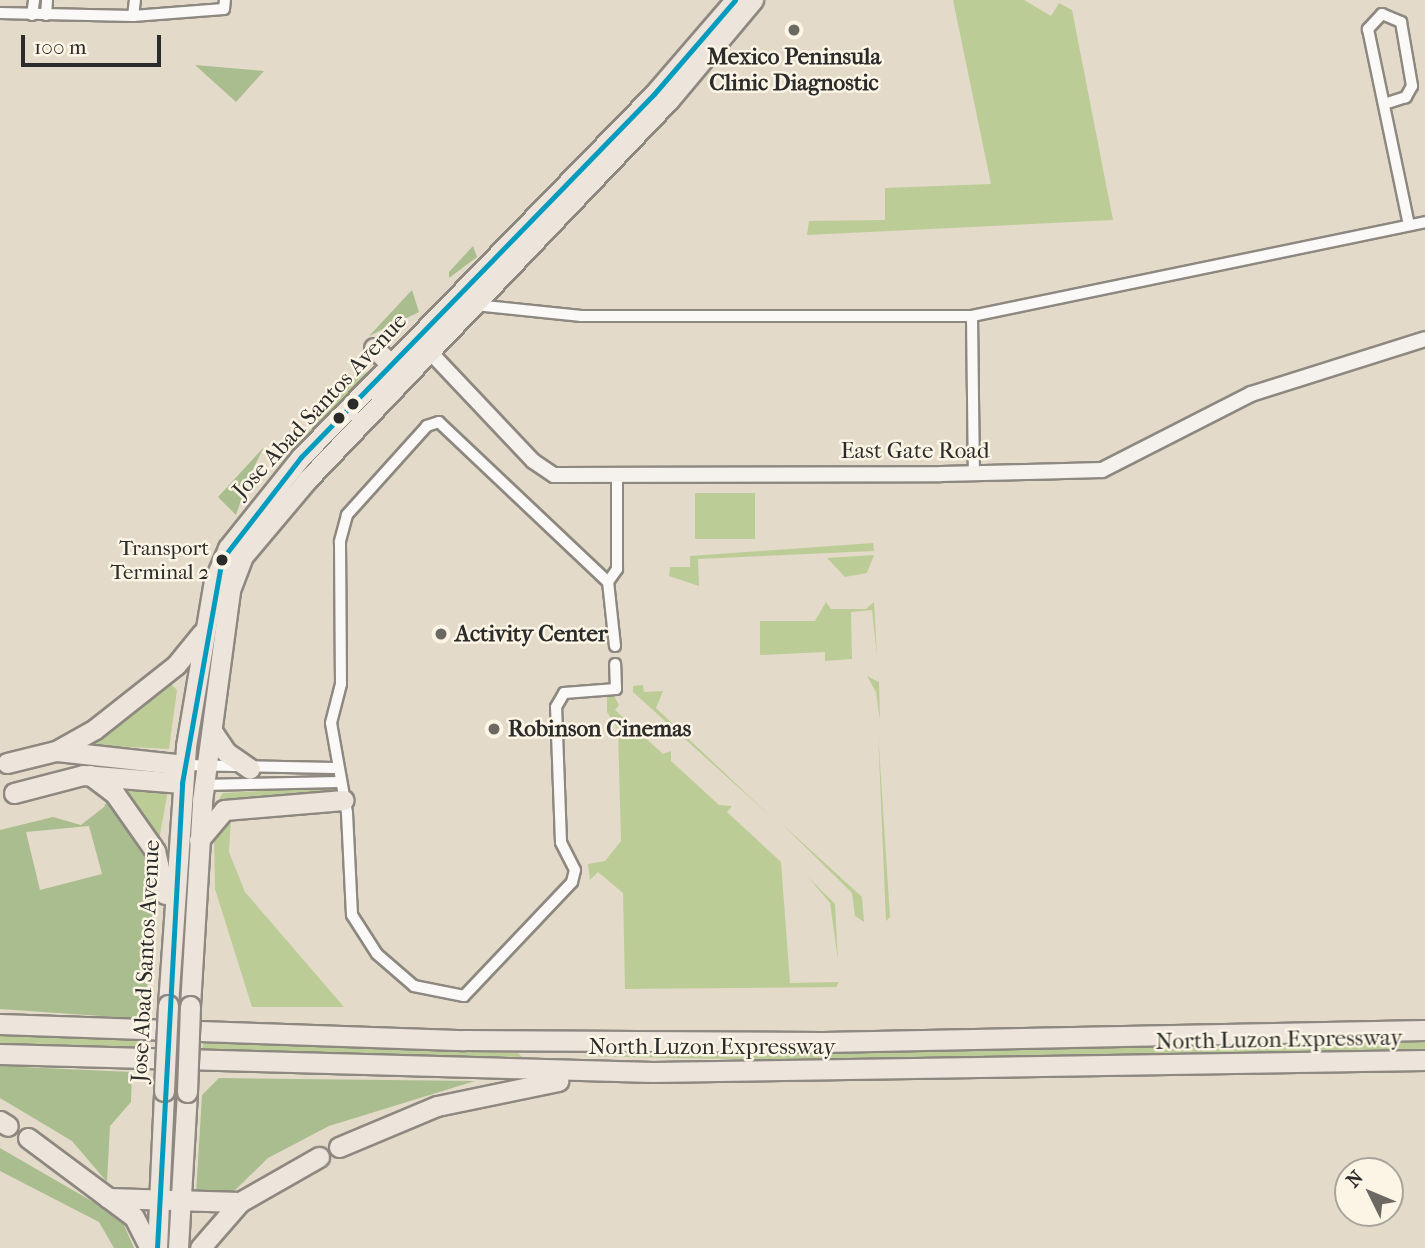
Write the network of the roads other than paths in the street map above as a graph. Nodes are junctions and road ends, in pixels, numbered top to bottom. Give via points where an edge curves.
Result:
1 (34, 0) edge
2 (47, 0) edge
3 (135, 0) edge
4 (735, 0) edge
5 (753, 0) edge
6 (1379, 0) edge
7 (225, 5) edge
8 (0, 13) edge
9 (1382, 14) junction
10 (32, 15) junction
11 (46, 15) junction
12 (133, 16) junction
13 (690, 65) junction
14 (1384, 104) junction
15 (578, 182) junction
16 (1425, 222) edge
17 (1409, 225) junction
18 (520, 255) junction
19 (475, 305) junction
20 (972, 316) junction
21 (1425, 339) edge
22 (374, 348) dead end
23 (430, 352) junction
24 (395, 368) junction
25 (974, 474) junction
26 (617, 476) junction
27 (307, 480) junction
28 (608, 582) junction
29 (206, 627) junction
30 (615, 646) dead end
31 (615, 664) dead end
32 (212, 731) junction
33 (56, 751) junction
34 (6, 763) dead end
35 (334, 768) junction
36 (250, 769) junction
37 (183, 774) junction
38 (90, 775) junction
39 (206, 775) junction
40 (341, 791) junction
41 (14, 793) dead end
42 (198, 843) junction
43 (171, 947) junction
44 (0, 1017) edge
45 (0, 1024) edge
46 (57, 1027) junction
47 (1425, 1030) edge
48 (0, 1054) edge
49 (1425, 1060) edge
50 (653, 1072) junction
51 (28, 1138) dead end
52 (339, 1147) dead end
53 (319, 1157) dead end
54 (108, 1198) junction
55 (181, 1201) junction
56 (240, 1202) junction
57 (158, 1205) junction
58 (146, 1242) edge
59 (178, 1248) edge
60 (200, 1248) edge

1 - 10 street
2 - 11 street
3 - 12 street
4 - 13 highway, Jose Abad Santos Avenue
5 - 13 highway, Jose Abad Santos Avenue
6 - 9 street
7 - 12 street
8 - 10 street
9 - 14 street via 1368,29
9 - 14 street via 1399,19 1412,86 1406,97
10 - 11 street
11 - 12 street
13 - 15 highway, Jose Abad Santos Avenue
14 - 17 street
15 - 18 highway, Jose Abad Santos Avenue
15 - 24 highway, Jose Abad Santos Avenue
16 - 17 street
17 - 20 street
18 - 19 highway, Jose Abad Santos Avenue
18 - 24 highway
19 - 20 street via 581,316
19 - 23 highway, Jose Abad Santos Avenue
20 - 25 street
21 - 25 street, East Gate Road via 1251,394 1102,470
22 - 24 highway
23 - 26 street, East Gate Road via 543,469 567,477
23 - 27 highway, Jose Abad Santos Avenue
24 - 27 highway via 323,448
24 - 29 highway, Jose Abad Santos Avenue via 240,529 217,570
25 - 26 street, East Gate Road
26 - 28 street via 617,569
27 - 32 highway, Jose Abad Santos Avenue via 236,570
28 - 30 street
28 - 35 street via 444,425 432,422 343,524
29 - 33 highway via 155,683
29 - 37 highway, Jose Abad Santos Avenue
31 - 40 street via 616,689 564,693 556,708 561,842 575,870 572,882 464,996 414,986 358,929
32 - 36 highway via 226,752
32 - 39 highway, Jose Abad Santos Avenue
33 - 34 highway
33 - 37 highway
35 - 36 street
35 - 40 street
36 - 39 street
37 - 38 highway
37 - 39 street
37 - 39 street
37 - 43 highway, Jose Abad Santos Avenue
38 - 41 highway
38 - 43 highway via 115,794 155,850
39 - 40 street
39 - 42 highway, Jose Abad Santos Avenue
40 - 42 highway via 224,810
42 - 55 highway, Jose Abad Santos Avenue, bridge
43 - 57 highway, Jose Abad Santos Avenue, bridge
44 - 46 highway
45 - 46 highway, North Luzon Expressway
46 - 47 highway, North Luzon Expressway via 464,1040 823,1042
48 - 50 highway, North Luzon Expressway
49 - 50 highway, North Luzon Expressway
50 - 52 highway via 487,1091 406,1116
51 - 54 highway
53 - 56 highway
54 - 57 highway
54 - 58 highway via 124,1211
55 - 56 highway
55 - 57 highway
55 - 59 highway, Jose Abad Santos Avenue
56 - 60 highway
57 - 58 highway, Jose Abad Santos Avenue

